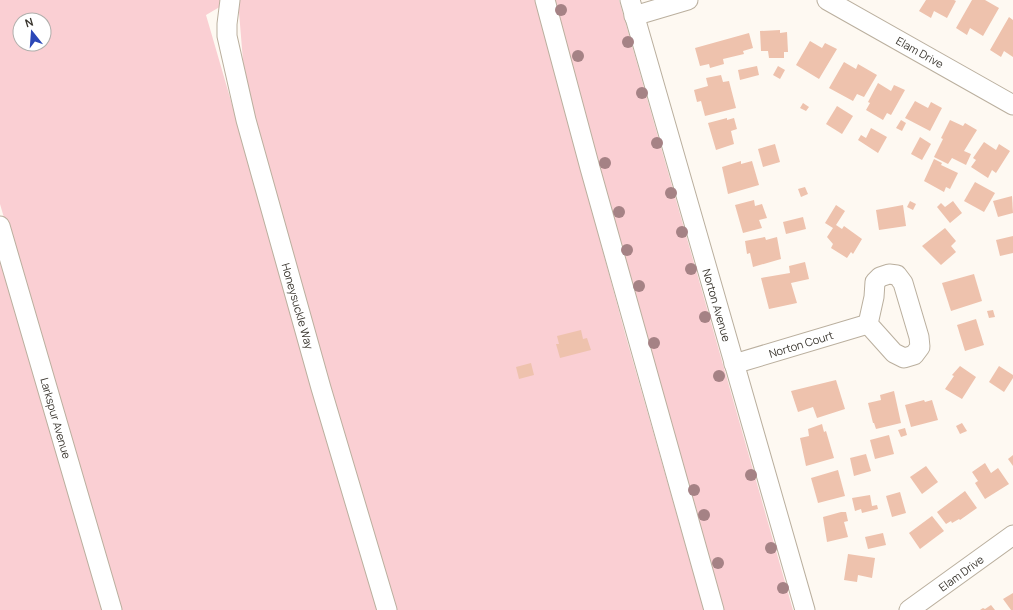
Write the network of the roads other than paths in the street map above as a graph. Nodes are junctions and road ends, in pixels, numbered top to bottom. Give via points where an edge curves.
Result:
1 (230, 0) edge
2 (545, 0) edge
3 (688, 0) edge
4 (827, 0) edge
5 (632, 8) edge
6 (1013, 105) edge
7 (0, 226) edge
8 (868, 324) dead end
9 (734, 364) junction
10 (1013, 535) edge
11 (112, 610) edge
12 (387, 610) edge
13 (714, 610) edge
14 (805, 610) edge
15 (909, 610) edge

1 - 12 street, Honeysuckle Way via 227,36 246,120 321,388
2 - 13 street
3 - 5 street
4 - 6 street, Elam Drive
5 - 9 street, Norton Avenue
7 - 11 street, Larkspur Avenue
8 - 9 street, Norton Court
9 - 14 street, Norton Avenue
10 - 15 street, Elam Drive

